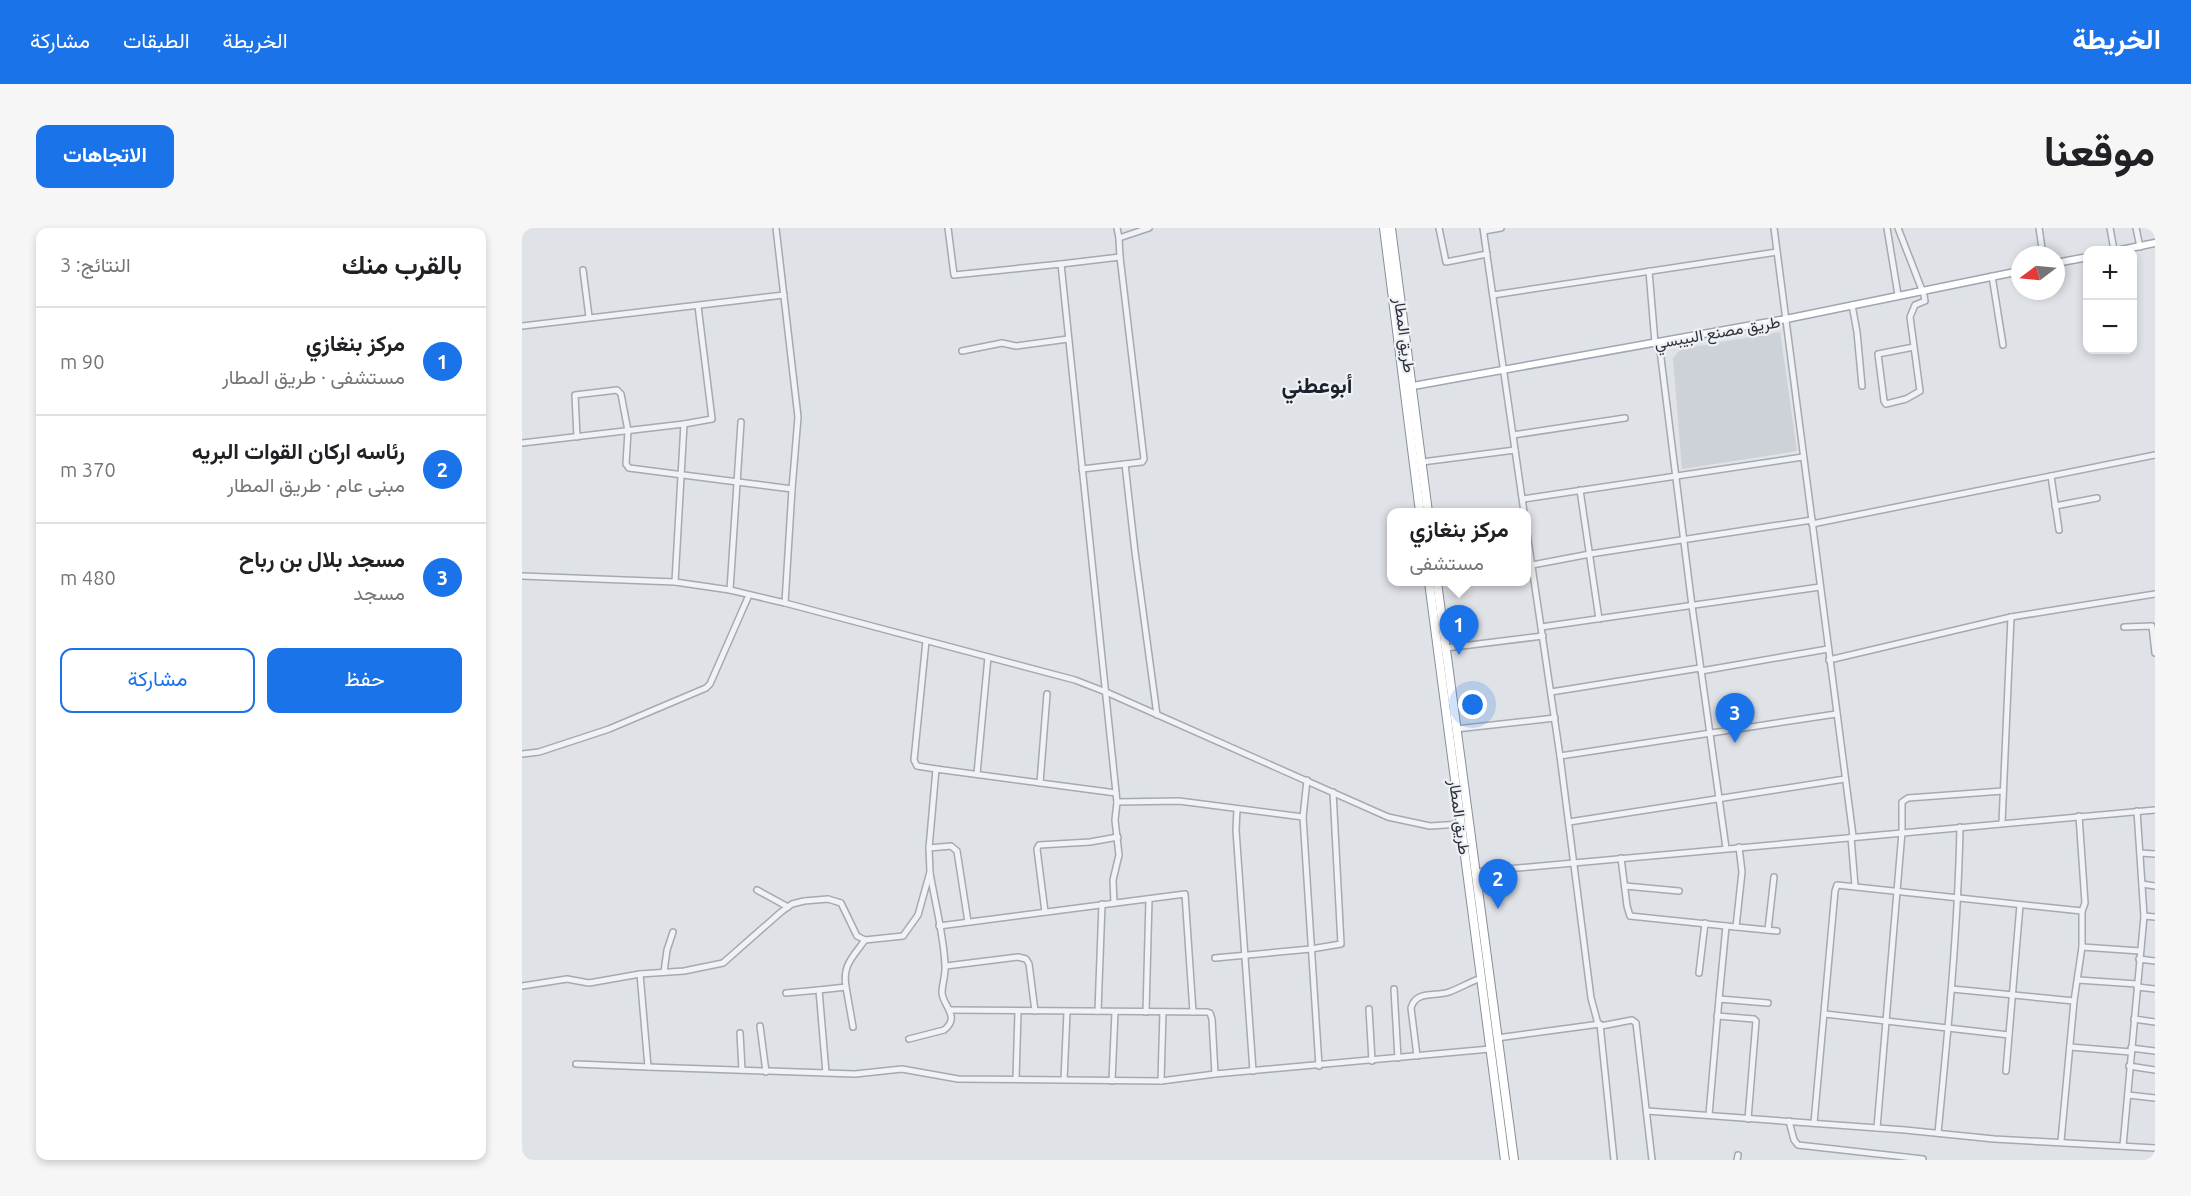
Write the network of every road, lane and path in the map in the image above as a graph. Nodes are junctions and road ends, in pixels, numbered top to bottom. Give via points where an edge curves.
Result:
1 (776, 228) edge
2 (948, 228) edge
3 (1117, 228) edge
4 (1149, 228) edge
5 (1383, 228) edge
6 (1391, 228) edge
7 (1439, 228) edge
8 (1501, 228) edge
9 (1774, 228) edge
10 (1887, 228) edge
11 (1898, 228) edge
12 (2039, 228) edge
13 (2110, 228) edge
14 (2136, 228) edge
15 (1484, 229) edge
16 (1119, 238) junction
17 (2155, 243) edge
18 (2042, 246) edge
19 (2113, 246) edge
20 (2137, 247) edge
21 (2140, 247) junction
22 (1777, 252) junction
23 (1487, 254) junction
24 (1120, 257) junction
25 (2083, 258) edge
26 (2065, 261) edge
27 (1061, 264) junction
28 (583, 270) dead end
29 (1649, 272) junction
30 (2011, 273) edge
31 (1992, 276) junction
32 (1923, 290) junction
33 (784, 295) junction
34 (1493, 295) junction
35 (1898, 295) junction
36 (1852, 305) junction
37 (698, 306) junction
38 (589, 318) junction
39 (1785, 319) junction
40 (522, 326) edge
41 (1068, 339) junction
42 (1657, 342) junction
43 (2003, 345) dead end
44 (1914, 347) junction
45 (963, 351) dead end
46 (1504, 370) junction
47 (1413, 386) junction
48 (1862, 386) dead end
49 (1625, 418) dead end
50 (741, 422) dead end
51 (684, 424) junction
52 (628, 430) junction
53 (1513, 435) junction
54 (577, 436) junction
55 (522, 443) edge
56 (1515, 450) junction
57 (2155, 454) edge
58 (1803, 457) junction
59 (1422, 462) junction
60 (1125, 464) junction
61 (1082, 469) junction
62 (682, 475) junction
63 (1675, 476) junction
64 (2051, 476) junction
65 (737, 482) junction
66 (792, 489) junction
67 (1580, 490) junction
68 (2097, 498) dead end
69 (1522, 499) junction
70 (2055, 507) junction
71 (1419, 508) edge
72 (1427, 508) edge
73 (1523, 508) edge
74 (1812, 522) junction
75 (2059, 530) dead end
76 (1684, 540) junction
77 (1590, 554) junction
78 (1531, 557) edge
79 (1532, 565) junction
80 (522, 576) edge
81 (675, 582) junction
82 (1430, 586) edge
83 (1438, 586) edge
84 (1820, 587) junction
85 (730, 590) junction
86 (2155, 594) edge
87 (749, 595) junction
88 (785, 603) junction
89 (1692, 606) junction
90 (2011, 617) junction
91 (1599, 619) junction
92 (1541, 627) junction
93 (2124, 627) dead end
94 (1543, 636) junction
95 (926, 640) junction
96 (1446, 648) junction
97 (1828, 649) junction
98 (2155, 653) edge
99 (988, 657) junction
100 (1829, 660) junction
101 (1700, 669) junction
102 (1106, 692) junction
103 (1551, 692) junction
104 (1047, 694) dead end
105 (1836, 714) junction
106 (1157, 715) junction
107 (1555, 718) junction
108 (1456, 729) junction
109 (1709, 733) junction
110 (522, 754) edge
111 (1560, 756) junction
112 (936, 769) junction
113 (977, 774) junction
114 (1845, 779) junction
115 (1307, 780) junction
116 (1040, 783) junction
117 (2003, 791) junction
118 (1333, 792) junction
119 (1116, 793) junction
120 (1718, 798) junction
121 (1117, 802) junction
122 (1237, 809) junction
123 (2155, 810) edge
124 (2137, 811) junction
125 (2079, 816) junction
126 (1303, 817) junction
127 (1569, 822) junction
128 (2002, 823) junction
129 (1461, 824) junction
130 (1960, 827) junction
131 (1902, 832) junction
132 (1118, 837) junction
133 (1852, 837) junction
134 (1739, 847) junction
135 (929, 848) junction
136 (1726, 848) junction
137 (2140, 853) junction
138 (2155, 854) edge
139 (1621, 858) junction
140 (1574, 863) junction
141 (930, 872) junction
142 (1476, 872) junction
143 (1774, 876) dead end
144 (2142, 884) junction
145 (1624, 886) junction
146 (1855, 886) junction
147 (2155, 886) edge
148 (757, 891) dead end
149 (1679, 891) dead end
150 (1896, 891) junction
151 (1959, 898) junction
152 (1149, 899) junction
153 (1114, 903) junction
154 (1102, 904) junction
155 (2020, 905) junction
156 (788, 907) junction
157 (2082, 911) junction
158 (1045, 912) junction
159 (2144, 916) junction
160 (2155, 917) edge
161 (968, 922) junction
162 (1705, 923) junction
163 (939, 926) junction
164 (1726, 926) junction
165 (1736, 927) junction
166 (1768, 930) junction
167 (1777, 931) dead end
168 (673, 932) dead end
169 (865, 940) junction
170 (2082, 947) junction
171 (1311, 949) junction
172 (2140, 951) junction
173 (1244, 955) junction
174 (1215, 958) dead end
175 (2139, 959) junction
176 (2155, 961) edge
177 (946, 966) junction
178 (664, 972) junction
179 (1699, 973) dead end
180 (640, 974) junction
181 (1481, 978) junction
182 (2078, 980) junction
183 (522, 986) edge
184 (2137, 986) junction
185 (846, 987) junction
186 (1394, 989) dead end
187 (1952, 989) junction
188 (2155, 989) edge
189 (819, 990) junction
190 (786, 993) dead end
191 (2013, 994) junction
192 (1719, 999) junction
193 (2074, 1001) junction
194 (1768, 1003) dead end
195 (1369, 1009) dead end
196 (950, 1010) junction
197 (1018, 1011) junction
198 (1035, 1011) junction
199 (1098, 1011) junction
200 (1066, 1012) junction
201 (1115, 1012) junction
202 (1146, 1012) junction
203 (1163, 1012) junction
204 (1193, 1012) junction
205 (1825, 1014) junction
206 (1718, 1016) junction
207 (2134, 1019) junction
208 (1887, 1021) junction
209 (2155, 1022) edge
210 (1600, 1025) junction
211 (760, 1026) dead end
212 (853, 1027) dead end
213 (1948, 1028) junction
214 (740, 1033) dead end
215 (2009, 1035) junction
216 (1497, 1038) junction
217 (909, 1039) dead end
218 (2070, 1047) junction
219 (1490, 1049) junction
220 (2131, 1050) junction
221 (2155, 1051) edge
222 (1417, 1056) junction
223 (1398, 1058) junction
224 (1372, 1061) junction
225 (576, 1064) dead end
226 (1319, 1066) junction
227 (2130, 1066) junction
228 (648, 1067) junction
229 (742, 1070) junction
230 (2155, 1070) edge
231 (1252, 1071) junction
232 (2006, 1071) dead end
233 (766, 1072) junction
234 (826, 1073) junction
235 (1215, 1074) junction
236 (1016, 1079) junction
237 (1064, 1080) junction
238 (1112, 1081) junction
239 (1161, 1081) junction
240 (2128, 1095) junction
241 (2155, 1098) edge
242 (1647, 1111) junction
243 (1709, 1115) junction
244 (1748, 1119) junction
245 (1789, 1121) junction
246 (1814, 1123) junction
247 (1877, 1128) junction
248 (1938, 1133) junction
249 (2061, 1141) junction
250 (2123, 1146) junction
251 (2155, 1148) edge
252 (1923, 1159) edge
253 (1505, 1160) edge
254 (1514, 1160) edge
255 (1614, 1160) edge
256 (1652, 1160) edge

1 - 33 street
2 - 27 street via 954,275
3 - 16 street
4 - 16 street
5 - 71 highway, طريق المطار
6 - 47 highway, طريق المطار
7 - 23 street via 1445,262
8 - 15 street
9 - 22 street
10 - 35 street
11 - 32 street
12 - 18 street
13 - 19 street
14 - 21 street
15 - 23 street
16 - 24 street
17 - 21 main road
20 - 21 main road
22 - 29 street
22 - 39 street
23 - 34 street
24 - 27 street
24 - 60 street via 1144,459
25 - 26 main road
27 - 41 street
28 - 38 street
29 - 34 street
29 - 42 street
30 - 31 main road, طريق مصنع البيبسي
31 - 32 main road, طريق مصنع البيبسي
31 - 43 street
32 - 35 main road, طريق مصنع البيبسي
32 - 44 street via 1925,301 1915,305 1910,314
33 - 37 street
33 - 66 street via 798,417
34 - 46 street
35 - 36 main road, طريق مصنع البيبسي
36 - 39 main road, طريق مصنع البيبسي
36 - 48 street
37 - 38 street
37 - 51 street via 712,419
38 - 40 street
39 - 42 main road, طريق مصنع البيبسي
39 - 58 street
41 - 45 street via 1016,346 1002,343
41 - 61 street
42 - 46 main road, طريق مصنع البيبسي
42 - 63 street
44 - 44 street via 1920,392 1886,404 1878,354
46 - 47 main road, طريق مصنع البيبسي
46 - 53 street
47 - 59 highway, طريق المطار
49 - 53 street
50 - 65 street
51 - 52 street
51 - 62 street
52 - 54 street
52 - 54 street via 619,391 576,394 573,400
52 - 62 street via 629,468
53 - 56 street
54 - 55 street
56 - 59 street
56 - 69 street
57 - 64 street
58 - 63 street
58 - 74 street
59 - 72 highway, طريق المطار
60 - 61 street
60 - 106 street
61 - 102 street
62 - 65 street
62 - 81 street
63 - 67 street
63 - 76 street
64 - 70 street
64 - 74 street
65 - 66 street
65 - 85 street
66 - 88 street
67 - 69 street
67 - 77 street
68 - 70 street
69 - 73 street
70 - 75 street
74 - 76 street
74 - 84 street
76 - 77 street
76 - 89 street
77 - 79 street
77 - 91 street
78 - 79 street
79 - 92 street
80 - 81 street
81 - 85 street
82 - 129 highway, طريق المطار
83 - 96 highway, طريق المطار
84 - 89 street
84 - 97 street
85 - 87 street
86 - 90 street
87 - 88 street
87 - 110 street via 706,688 609,729
88 - 95 street
89 - 91 street
89 - 101 street
90 - 100 street
90 - 117 street
91 - 92 street
92 - 94 street
93 - 98 street via 2152,626
94 - 96 street
94 - 103 street
95 - 99 street
95 - 112 street via 914,760 917,766
96 - 108 highway, طريق المطار
97 - 100 street
97 - 101 street
99 - 102 street
99 - 113 street
100 - 105 street
101 - 103 street
101 - 109 street
102 - 106 street
102 - 119 street
103 - 107 street
104 - 116 street
105 - 109 street
105 - 114 street
106 - 115 street
107 - 108 street
107 - 111 street
108 - 142 highway, طريق المطار
109 - 111 street
109 - 120 street
111 - 127 street
112 - 113 street
112 - 135 street
113 - 116 street
114 - 120 street
114 - 133 street
115 - 118 street
115 - 126 street
116 - 119 street
117 - 128 street
117 - 131 street via 1905,799
118 - 129 street via 1399,820 1440,827
118 - 171 street via 1341,944
119 - 121 street
120 - 127 street
120 - 136 street
121 - 122 street via 1179,801
121 - 132 street
122 - 126 street
122 - 173 street
123 - 124 street
124 - 125 street
124 - 137 street
125 - 128 street
125 - 157 street via 2085,903
126 - 171 street
127 - 140 street
128 - 130 street
129 - 181 highway, طريق المطار
130 - 131 street
130 - 151 street
131 - 133 street
131 - 150 street
132 - 153 street
132 - 158 street via 1039,845
133 - 134 street
133 - 146 street
134 - 136 street
134 - 165 street via 1742,872
135 - 141 street
135 - 161 street via 951,846 957,851
136 - 139 street
137 - 138 street
137 - 144 street
139 - 140 street
139 - 145 street
140 - 142 street
140 - 210 street via 1591,998
141 - 163 street
141 - 169 street via 918,915 906,934
142 - 216 highway, طريق المطار
143 - 166 street
144 - 147 street
144 - 159 street
145 - 149 street
145 - 162 street via 1630,916
146 - 150 street
146 - 205 street via 1836,886
148 - 156 street
150 - 151 street
150 - 208 street
151 - 155 street
151 - 187 street
152 - 153 street
152 - 202 street
152 - 204 street via 1185,894
153 - 154 street
154 - 158 street
154 - 199 street
155 - 157 street
155 - 191 street
156 - 169 street via 816,900 838,901 854,933
156 - 178 street via 726,962
157 - 170 street
158 - 161 street
159 - 160 street
159 - 172 street
161 - 163 street
162 - 164 street
162 - 179 street
163 - 177 street
164 - 165 street
164 - 192 street
165 - 166 street
166 - 167 street
168 - 178 street
169 - 185 street via 846,967
170 - 172 street
170 - 182 street
171 - 173 street
171 - 226 street
172 - 175 street
173 - 174 street
173 - 231 street
175 - 176 street
175 - 184 street
177 - 196 street via 942,996
177 - 198 street via 1026,959
178 - 180 street
180 - 183 street via 589,983 567,979
180 - 228 street
181 - 219 highway, طريق المطار
181 - 222 street via 1448,993 1422,995 1413,1002 1410,1008
182 - 184 street
182 - 193 street
184 - 188 street
184 - 207 street
185 - 189 street
185 - 212 street
186 - 223 street
187 - 191 street
187 - 213 street
189 - 190 street
189 - 234 street
191 - 193 street
191 - 215 street
192 - 194 street
192 - 206 street
193 - 218 street
195 - 224 street
196 - 197 street
196 - 217 street via 950,1023 944,1030
197 - 198 street
197 - 236 street
198 - 200 street
199 - 200 street
199 - 201 street
200 - 237 street
201 - 202 street
201 - 238 street
202 - 203 street
203 - 204 street
203 - 239 street
204 - 235 street via 1210,1013 1212,1018
205 - 208 street
205 - 246 street
206 - 243 street
206 - 244 street via 1756,1022
207 - 209 street
207 - 220 street
208 - 213 street
208 - 247 street
210 - 216 street
210 - 242 street via 1632,1020 1636,1023
210 - 255 street
211 - 233 street
213 - 215 street
213 - 248 street
214 - 229 street
215 - 232 street
216 - 254 highway, طريق المطار
218 - 220 street
218 - 249 street
219 - 222 street
219 - 253 highway, طريق المطار
220 - 221 street
220 - 227 street
222 - 223 street
223 - 224 street
224 - 226 street
225 - 228 street
226 - 231 street
227 - 230 street
227 - 240 street
228 - 229 street
229 - 233 street
231 - 235 street
233 - 234 street
234 - 236 street via 902,1070 957,1078
235 - 239 street
236 - 237 street
237 - 238 street
238 - 239 street
240 - 241 street
240 - 250 street
242 - 243 street
242 - 256 street
243 - 244 street
244 - 245 street
245 - 246 street
245 - 252 street via 1798,1145
246 - 247 street
247 - 248 street
248 - 249 street
249 - 250 street
250 - 251 street

